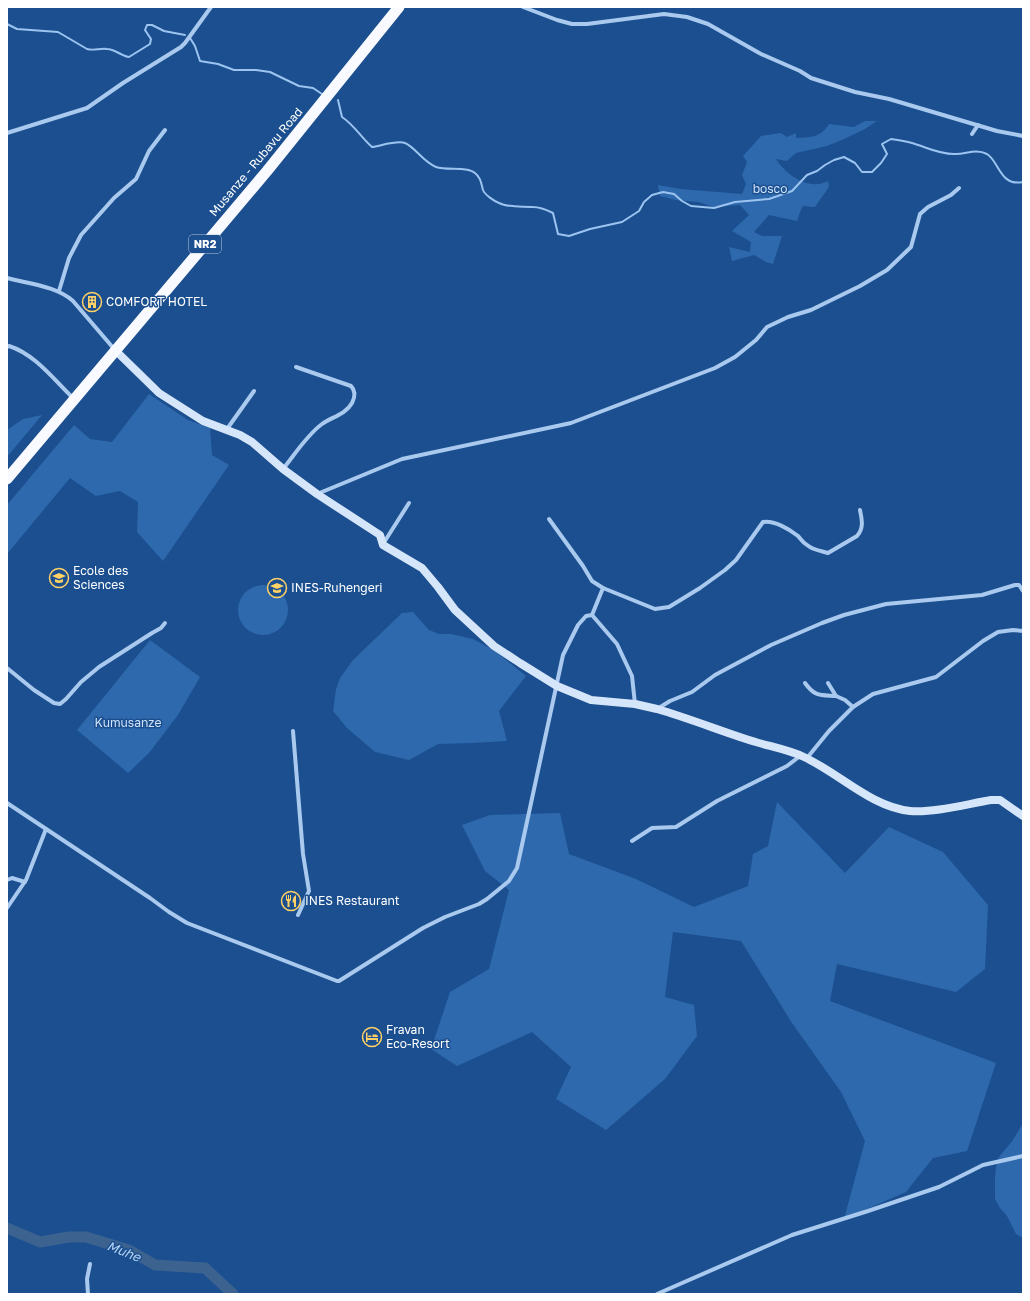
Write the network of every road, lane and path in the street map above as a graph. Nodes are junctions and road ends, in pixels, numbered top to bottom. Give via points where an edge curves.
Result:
1 (211, 7) edge
2 (399, 7) edge
3 (523, 7) edge
4 (978, 125) junction
5 (165, 130) dead end
6 (7, 133) edge
7 (972, 134) dead end
8 (1023, 136) edge
9 (959, 188) dead end
10 (7, 278) edge
11 (59, 291) junction
12 (7, 347) edge
13 (115, 350) junction
14 (296, 368) dead end
15 (254, 391) dead end
16 (75, 399) junction
17 (227, 430) junction
18 (283, 469) junction
19 (7, 479) edge
20 (317, 494) junction
21 (409, 503) dead end
22 (860, 510) dead end
23 (549, 518) dead end
24 (383, 545) junction
25 (603, 588) junction
26 (1023, 591) edge
27 (592, 615) junction
28 (165, 623) dead end
29 (1023, 630) edge
30 (7, 668) edge
31 (805, 683) dead end
32 (828, 683) dead end
33 (557, 686) junction
34 (836, 696) junction
35 (635, 704) junction
36 (853, 707) junction
37 (657, 709) junction
38 (293, 731) dead end
39 (803, 757) junction
40 (7, 803) edge
41 (1023, 816) edge
42 (46, 829) junction
43 (632, 841) dead end
44 (7, 880) edge
45 (25, 882) junction
46 (7, 908) edge
47 (298, 915) dead end
48 (1023, 1156) edge
49 (90, 1264) dead end
50 (88, 1294) edge
51 (657, 1294) edge

1 - 6 street via 181,47 87,108
2 - 13 highway, Musanze - Rubavu Road / NR2 via 267,171
3 - 4 street via 572,24 664,14 687,17 708,24 761,54 812,78
4 - 7 street
4 - 8 street
5 - 11 street via 149,151 136,179 114,198 81,236 69,258
9 - 20 street via 920,214 911,247 887,270 812,310 767,327 735,357 715,368 571,423 402,458
10 - 11 street
11 - 13 street via 74,301
12 - 16 street via 18,349 28,355
13 - 16 highway, Musanze - Rubavu Road / NR2
13 - 17 main road via 158,393 203,422
14 - 18 street via 351,386 355,393 352,404 322,424
15 - 17 street
16 - 19 highway, Musanze - Rubavu Road / NR2
17 - 18 main road via 252,442
18 - 20 main road
20 - 24 main road via 380,535
21 - 24 street
22 - 25 street via 863,523 860,532 828,553 807,546 782,526 763,522 736,560 725,570 669,607 655,609
23 - 25 street via 592,581
24 - 33 main road via 422,568 455,610 494,646
25 - 27 street
26 - 37 street via 1019,585 1015,585 982,595 886,604 844,615 771,645 715,675 692,692
27 - 33 street via 586,616 578,625 563,655
27 - 35 street via 617,644 632,676
28 - 30 street via 99,667 60,704 34,690
29 - 36 street via 998,632 940,674 873,694
31 - 34 street via 811,692
32 - 34 street
33 - 35 main road via 590,700
33 - 42 street via 517,868 509,881 483,901 423,928 340,981 187,923
34 - 36 street
35 - 37 main road
36 - 39 street
37 - 39 main road
38 - 47 street via 309,891
39 - 41 main road via 828,770 860,792 896,808 910,811 928,810 1000,800
39 - 43 street via 717,801 676,827 652,828
40 - 42 street
42 - 45 street
44 - 45 street via 12,878
45 - 46 street
48 - 51 street via 983,1165 939,1187 792,1235
49 - 50 street

